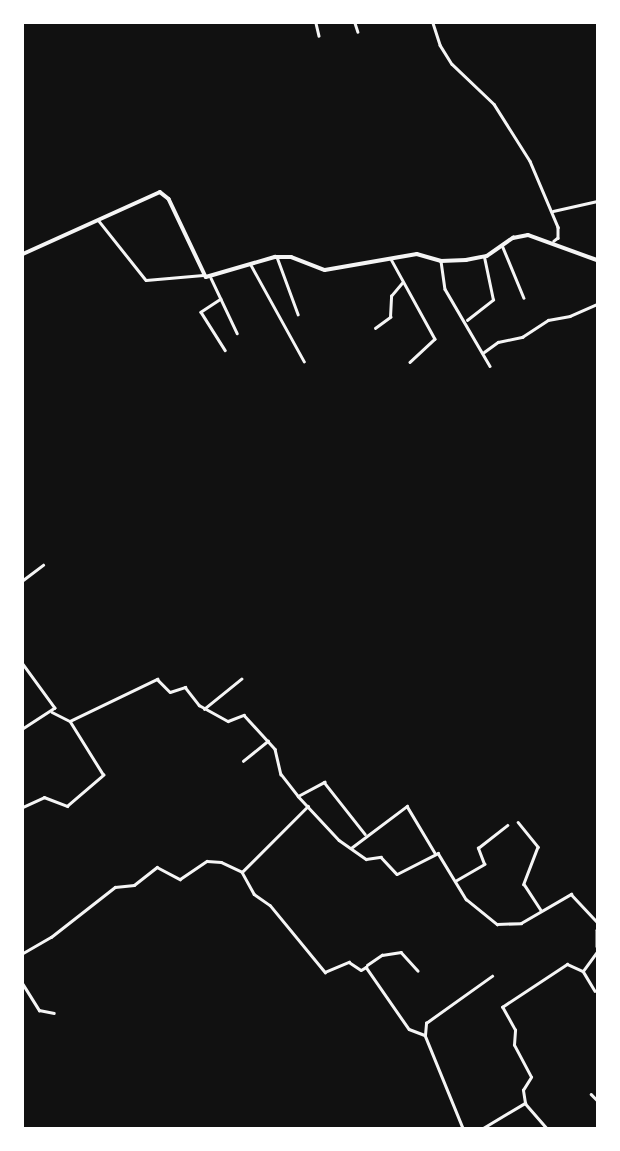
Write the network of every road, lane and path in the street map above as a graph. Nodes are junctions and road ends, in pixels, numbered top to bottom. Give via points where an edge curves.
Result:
1 (316, 23) edge
2 (355, 23) edge
3 (433, 23) edge
4 (358, 32) dead end
5 (319, 36) dead end
6 (597, 201) edge
7 (553, 211) junction
8 (99, 221) junction
9 (554, 241) junction
10 (502, 245) junction
11 (23, 254) edge
12 (277, 257) junction
13 (484, 257) junction
14 (391, 259) junction
15 (597, 260) edge
16 (441, 261) junction
17 (251, 265) junction
18 (203, 275) junction
19 (211, 278) junction
20 (402, 283) junction
21 (524, 298) dead end
22 (221, 299) junction
23 (597, 304) edge
24 (298, 314) dead end
25 (466, 321) junction
26 (375, 328) dead end
27 (237, 333) dead end
28 (225, 350) dead end
29 (484, 352) junction
30 (304, 361) dead end
31 (410, 362) dead end
32 (490, 366) dead end
33 (43, 565) dead end
34 (23, 580) edge
35 (23, 664) edge
36 (241, 679) dead end
37 (204, 709) junction
38 (52, 712) junction
39 (70, 721) junction
40 (23, 729) edge
41 (268, 741) junction
42 (243, 761) dead end
43 (298, 796) junction
44 (308, 806) junction
45 (23, 807) edge
46 (518, 822) dead end
47 (507, 825) dead end
48 (365, 834) junction
49 (351, 848) junction
50 (436, 853) junction
51 (242, 872) junction
52 (455, 881) junction
53 (541, 910) junction
54 (597, 922) edge
55 (597, 930) edge
56 (597, 946) edge
57 (597, 952) edge
58 (23, 953) edge
59 (366, 967) junction
60 (418, 971) dead end
61 (583, 971) junction
62 (492, 975) dead end
63 (23, 984) edge
64 (595, 991) dead end
65 (54, 1013) dead end
66 (425, 1035) junction
67 (591, 1094) dead end
68 (597, 1100) edge
69 (525, 1103) junction
70 (463, 1128) edge
71 (483, 1128) edge
72 (547, 1128) edge

1 - 5 street
2 - 4 street
3 - 7 street via 452,64 501,116 530,161
6 - 7 street
7 - 9 street via 558,238
8 - 11 street
8 - 18 street via 142,278
8 - 18 street via 163,192
9 - 10 street via 528,234
9 - 15 street
10 - 13 street
10 - 21 street
12 - 14 street via 291,257 324,270
12 - 17 street
12 - 24 street
13 - 16 street
13 - 25 street via 493,300
14 - 16 street via 417,254
14 - 20 street
16 - 25 street via 445,289
17 - 19 street
17 - 30 street
18 - 19 street
19 - 22 street
20 - 26 street via 391,296 390,317
20 - 31 street via 435,339
22 - 27 street
22 - 28 street via 201,312
23 - 29 street via 548,320 523,337 498,342
25 - 29 street
29 - 32 street
33 - 34 street
35 - 38 street via 55,705
36 - 37 street
37 - 39 street via 184,687 170,692 157,679
37 - 41 street via 229,722 244,715
38 - 39 street
38 - 40 street
39 - 45 street via 103,775 67,806 44,797
41 - 42 street
41 - 43 street via 280,757 281,774
43 - 44 street
43 - 48 street via 324,782
44 - 49 street
44 - 51 street
46 - 53 street via 538,847 524,884
47 - 52 street via 478,848 484,864
48 - 49 street
48 - 50 street via 407,806
49 - 50 street via 366,859 381,857 397,874
50 - 52 street
51 - 58 street via 210,861 176,879 157,867 134,885 115,887
51 - 59 street via 254,894 270,905 326,972 349,962 360,970
52 - 53 street via 476,909 497,923 515,925
53 - 54 street via 571,894
55 - 56 street
57 - 61 street
59 - 60 street via 382,955 401,952
59 - 66 street via 409,1029
61 - 64 street
61 - 69 street via 567,964 502,1007 531,1077 523,1090
62 - 66 street via 426,1023
63 - 65 street via 40,1010
66 - 70 street via 433,1064
67 - 68 street
69 - 71 street
69 - 72 street

